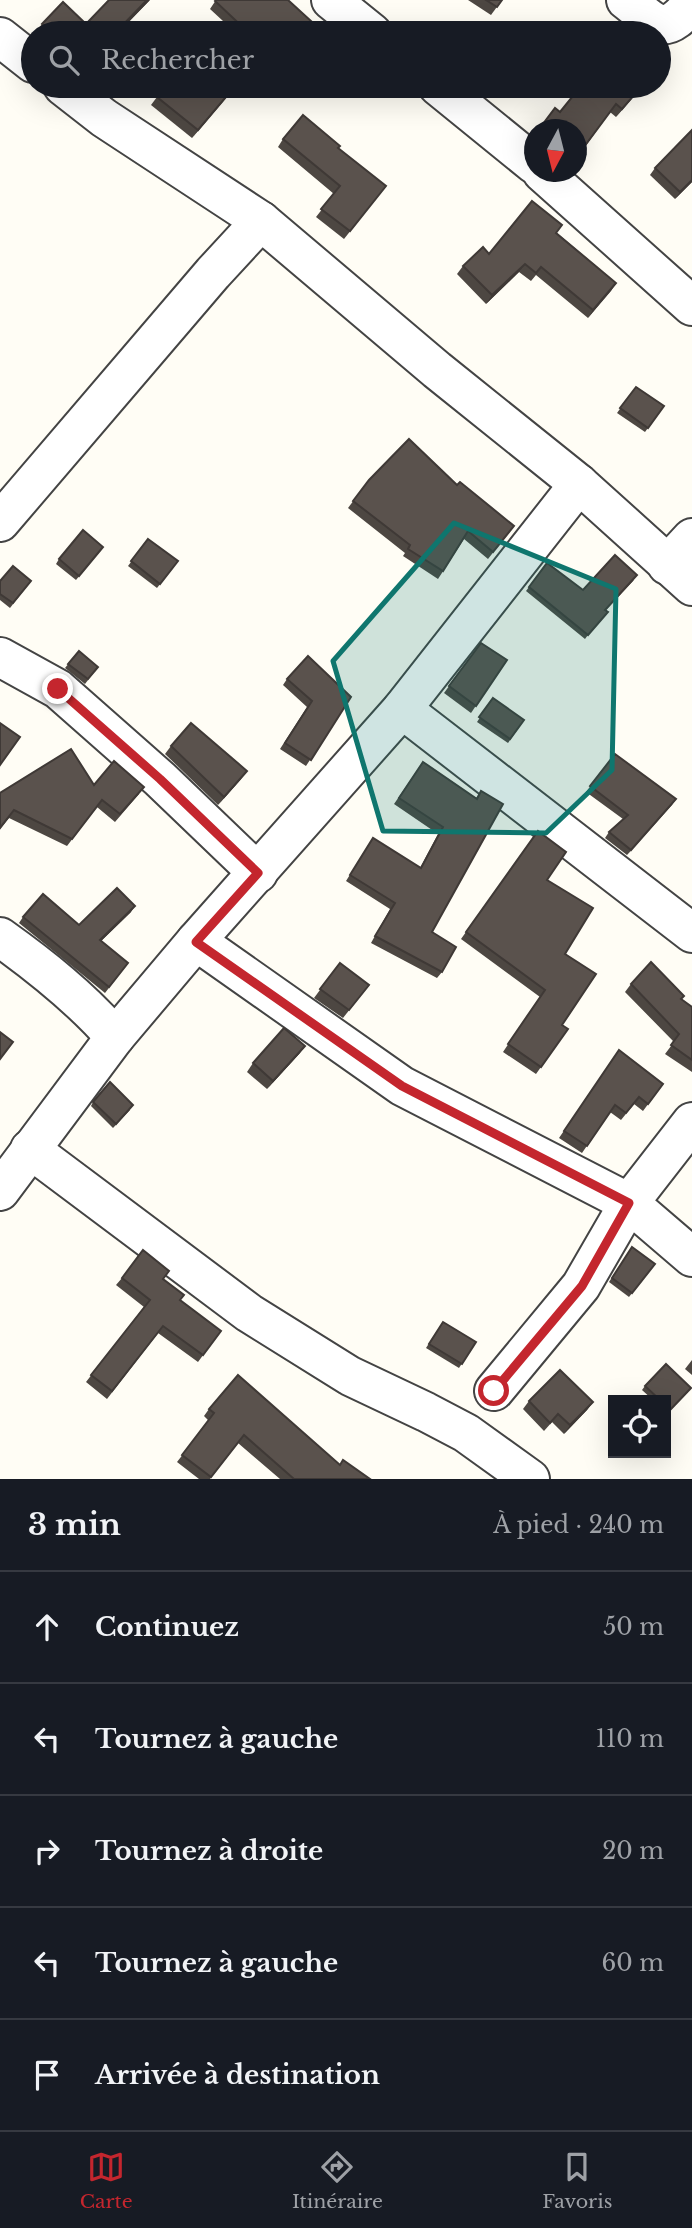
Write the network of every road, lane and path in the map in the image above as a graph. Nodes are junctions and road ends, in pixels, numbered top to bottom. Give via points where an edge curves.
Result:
1 (331, 0) edge
2 (626, 0) edge
3 (692, 2) edge
4 (357, 21) edge
5 (652, 21) edge
6 (671, 24) edge
7 (0, 37) edge
8 (21, 54) edge
9 (78, 98) edge
10 (453, 98) edge
11 (524, 156) edge
12 (553, 182) edge
13 (261, 221) junction
14 (692, 306) edge
15 (579, 484) junction
16 (0, 522) edge
17 (684, 563) edge
18 (0, 657) edge
19 (402, 709) junction
20 (258, 873) junction
21 (692, 933) edge
22 (0, 937) edge
23 (196, 942) junction
24 (115, 1037) junction
25 (692, 1122) edge
26 (30, 1149) junction
27 (0, 1191) edge
28 (629, 1203) junction
29 (692, 1257) edge
30 (494, 1391) dead end
31 (530, 1479) edge

1 - 4 street
2 - 5 street
3 - 6 street
7 - 8 street
9 - 13 street
10 - 11 street
12 - 14 street
13 - 15 street
13 - 16 street
15 - 17 street
15 - 19 street
18 - 20 street via 58,689
19 - 20 street
19 - 21 street
20 - 23 street
22 - 24 street via 95,1013
23 - 24 street
23 - 28 street via 402,1086
24 - 26 street
25 - 28 street
26 - 27 street
26 - 31 street via 249,1313 349,1377 466,1433
28 - 29 street
28 - 30 street via 582,1286

